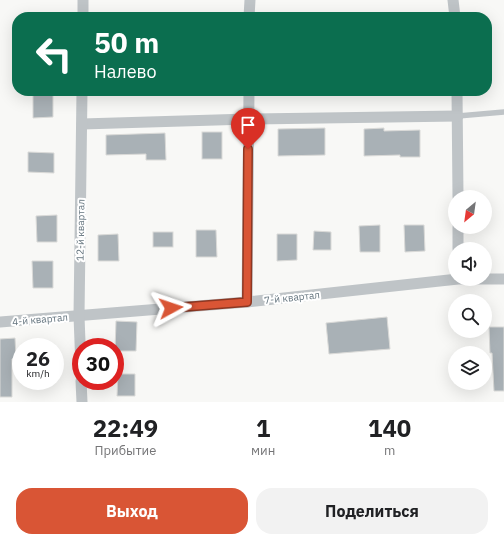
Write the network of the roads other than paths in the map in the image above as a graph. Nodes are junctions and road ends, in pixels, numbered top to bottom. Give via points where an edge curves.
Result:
1 (83, 0) edge
2 (250, 0) edge
3 (453, 0) edge
4 (83, 12) edge
5 (249, 12) edge
6 (454, 12) edge
7 (82, 96) edge
8 (249, 96) edge
9 (457, 96) edge
10 (504, 112) edge
11 (458, 116) junction
12 (249, 119) junction
13 (82, 124) junction
14 (458, 190) edge
15 (492, 279) edge
16 (504, 279) edge
17 (448, 280) edge
18 (247, 302) junction
19 (79, 316) junction
20 (0, 322) edge
21 (80, 338) edge
22 (81, 390) edge
23 (82, 402) edge

1 - 4 street
2 - 5 street
3 - 6 street
7 - 13 street, 12-й квартал
8 - 12 street
9 - 11 street
10 - 11 lane
11 - 12 street
11 - 14 street
12 - 13 street
12 - 18 street
13 - 19 street, 12-й квартал
15 - 16 street, 7-й квартал
17 - 18 street, 7-й квартал
18 - 19 street, 7-й квартал
19 - 20 street, 4-й квартал
19 - 21 street, 12-й квартал
22 - 23 street

